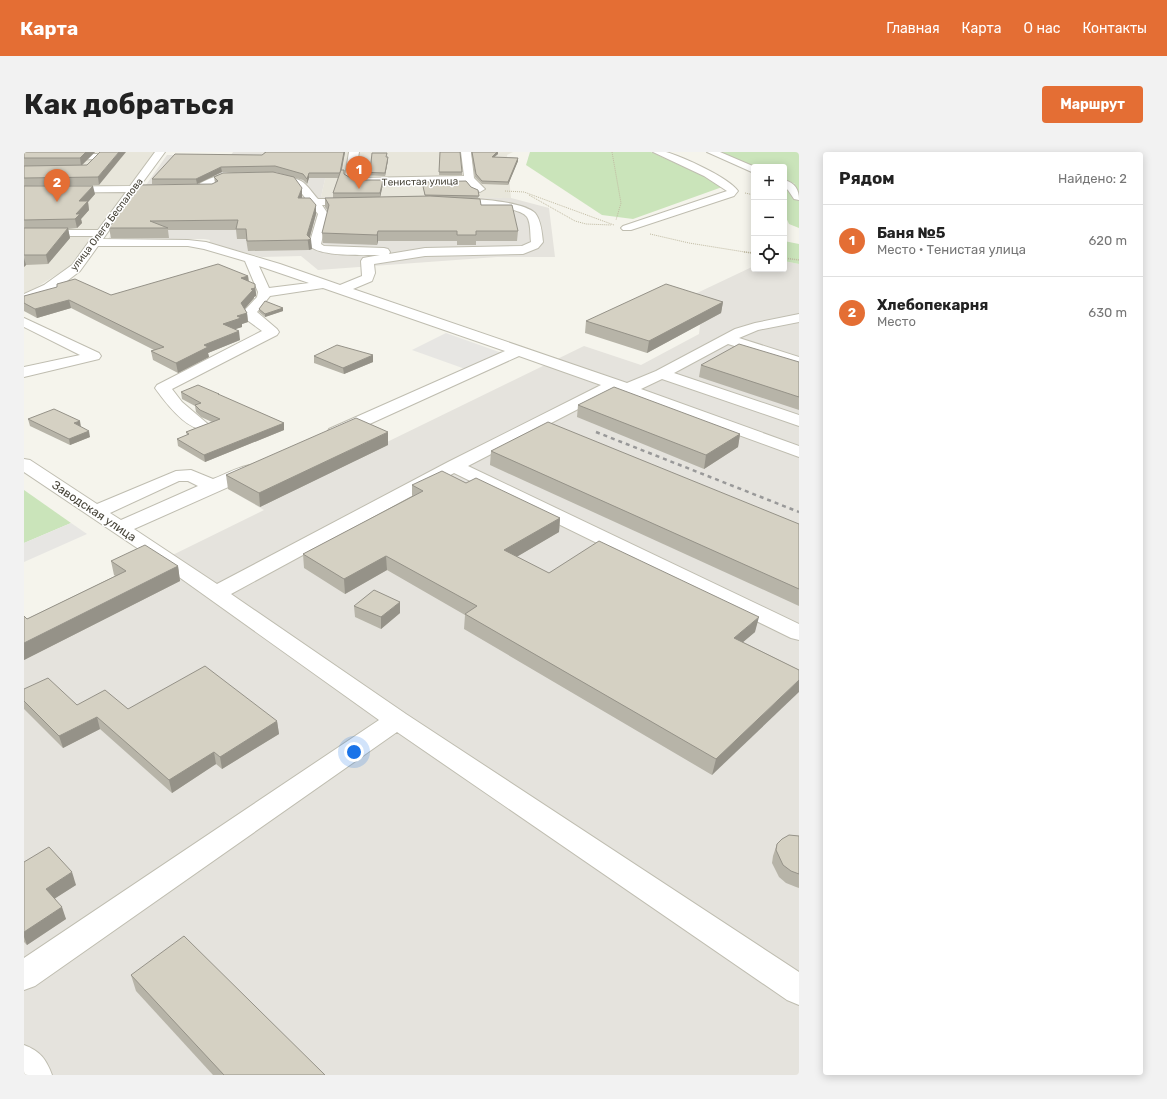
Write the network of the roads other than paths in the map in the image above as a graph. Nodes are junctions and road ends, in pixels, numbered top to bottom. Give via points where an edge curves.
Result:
1 (354, 152) edge
2 (466, 152) edge
3 (658, 152) edge
4 (712, 152) edge
5 (162, 153) edge
6 (99, 155) edge
7 (24, 158) edge
8 (89, 166) edge
9 (751, 169) edge
10 (469, 179) junction
11 (63, 180) edge
12 (787, 185) edge
13 (177, 189) edge
14 (222, 189) edge
15 (24, 190) edge
16 (54, 190) junction
17 (132, 190) junction
18 (485, 191) dead end
19 (798, 197) edge
20 (315, 202) junction
21 (363, 202) edge
22 (442, 202) edge
23 (627, 228) dead end
24 (24, 232) edge
25 (98, 238) junction
26 (425, 252) junction
27 (250, 260) junction
28 (325, 283) junction
29 (342, 289) junction
30 (264, 292) junction
31 (24, 298) edge
32 (799, 318) edge
33 (767, 324) junction
34 (27, 326) edge
35 (799, 333) edge
36 (726, 339) junction
37 (518, 351) junction
38 (799, 362) edge
39 (24, 372) edge
40 (661, 374) junction
41 (621, 386) junction
42 (799, 421) edge
43 (201, 426) edge
44 (318, 440) edge
45 (799, 452) edge
46 (268, 463) edge
47 (24, 464) edge
48 (454, 466) junction
49 (212, 486) junction
50 (95, 512) junction
51 (120, 528) junction
52 (215, 594) junction
53 (799, 633) edge
54 (397, 720) junction
55 (24, 976) edge
56 (799, 990) edge
57 (24, 1061) edge
58 (35, 1075) edge

1 - 10 street, Тенистая улица via 350,177 357,181
2 - 10 street
3 - 23 street via 716,179 733,191
4 - 9 street
5 - 17 street, улица Олега Беспалова
6 - 7 street
6 - 8 street
10 - 18 street
11 - 16 street
12 - 19 street
13 - 17 street
14 - 20 street via 196,189 222,177 275,176 299,183
15 - 16 street
16 - 17 street
17 - 25 street, улица Олега Беспалова
20 - 21 street
20 - 26 street via 323,214 315,245 321,249
22 - 26 street via 493,204 528,211 532,216 537,242 523,250
24 - 25 street
25 - 27 street via 188,243
25 - 31 street, улица Олега Беспалова via 76,268 65,278
26 - 29 street via 367,261 368,278
27 - 28 street
27 - 30 street
28 - 29 street
28 - 30 street via 278,292
29 - 37 street
30 - 43 street via 263,298 250,312 252,317 272,332 162,388 176,405
32 - 33 street
33 - 35 street
33 - 36 street
34 - 39 street via 94,356
36 - 38 street
36 - 40 street
37 - 41 street
37 - 44 street
40 - 41 street
40 - 42 street
41 - 45 street
41 - 48 street
46 - 49 street
47 - 50 street, Заводская улица
48 - 52 street
48 - 53 street
49 - 50 street via 190,475 176,476
49 - 51 street
50 - 51 street, Заводская улица
51 - 52 street, Заводская улица
52 - 54 street, Заводская улица
54 - 55 street
54 - 56 street, Заводская улица
57 - 58 street

